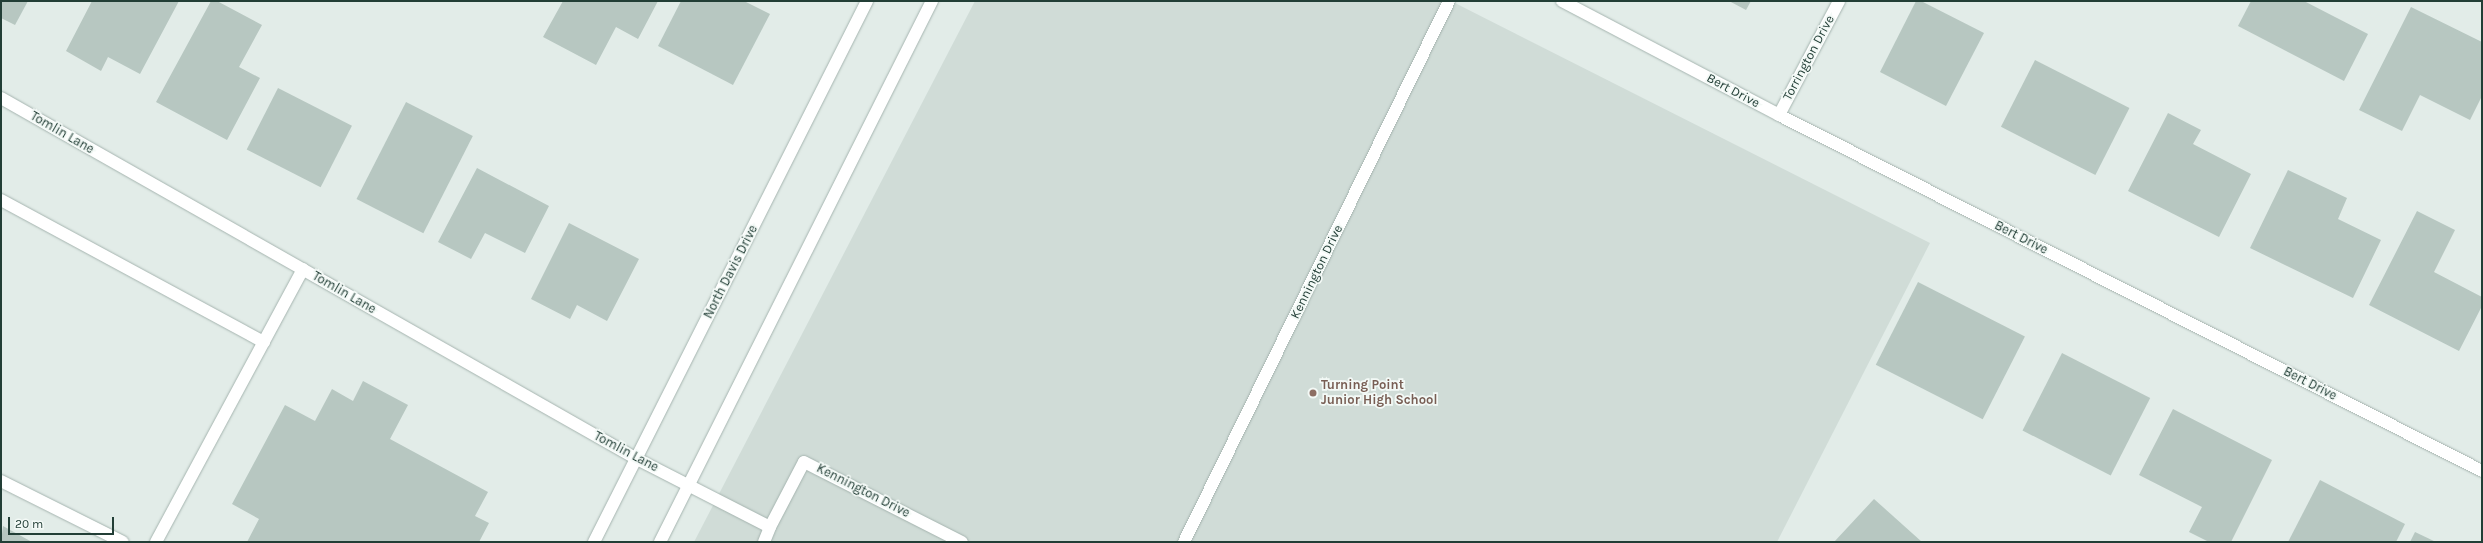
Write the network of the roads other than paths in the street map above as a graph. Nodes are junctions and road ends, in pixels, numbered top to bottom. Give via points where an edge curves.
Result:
1 (867, 1) edge
2 (932, 1) edge
3 (1449, 1) edge
4 (1562, 1) edge
5 (1839, 1) edge
6 (1, 98) edge
7 (1779, 115) junction
8 (1, 200) edge
9 (303, 269) junction
10 (264, 342) junction
11 (637, 459) junction
12 (2482, 472) edge
13 (1, 480) edge
14 (689, 484) junction
15 (770, 527) junction
16 (123, 542) edge
17 (156, 542) edge
18 (594, 542) edge
19 (660, 542) edge
20 (764, 542) edge
21 (962, 542) edge
22 (1184, 542) edge

1 - 11 street, North Davis Drive
2 - 14 street
3 - 22 street, Kennington Drive
4 - 7 street, Bert Drive
5 - 7 street, Torrington Drive
6 - 9 street, Tomlin Lane
7 - 12 street, Bert Drive
8 - 10 street
9 - 10 street
9 - 11 street, Tomlin Lane
10 - 17 street
11 - 14 street, Tomlin Lane
11 - 18 street, North Davis Drive
13 - 16 street
14 - 15 street
14 - 19 street
15 - 20 street
15 - 21 street, Kennington Drive via 804,462

